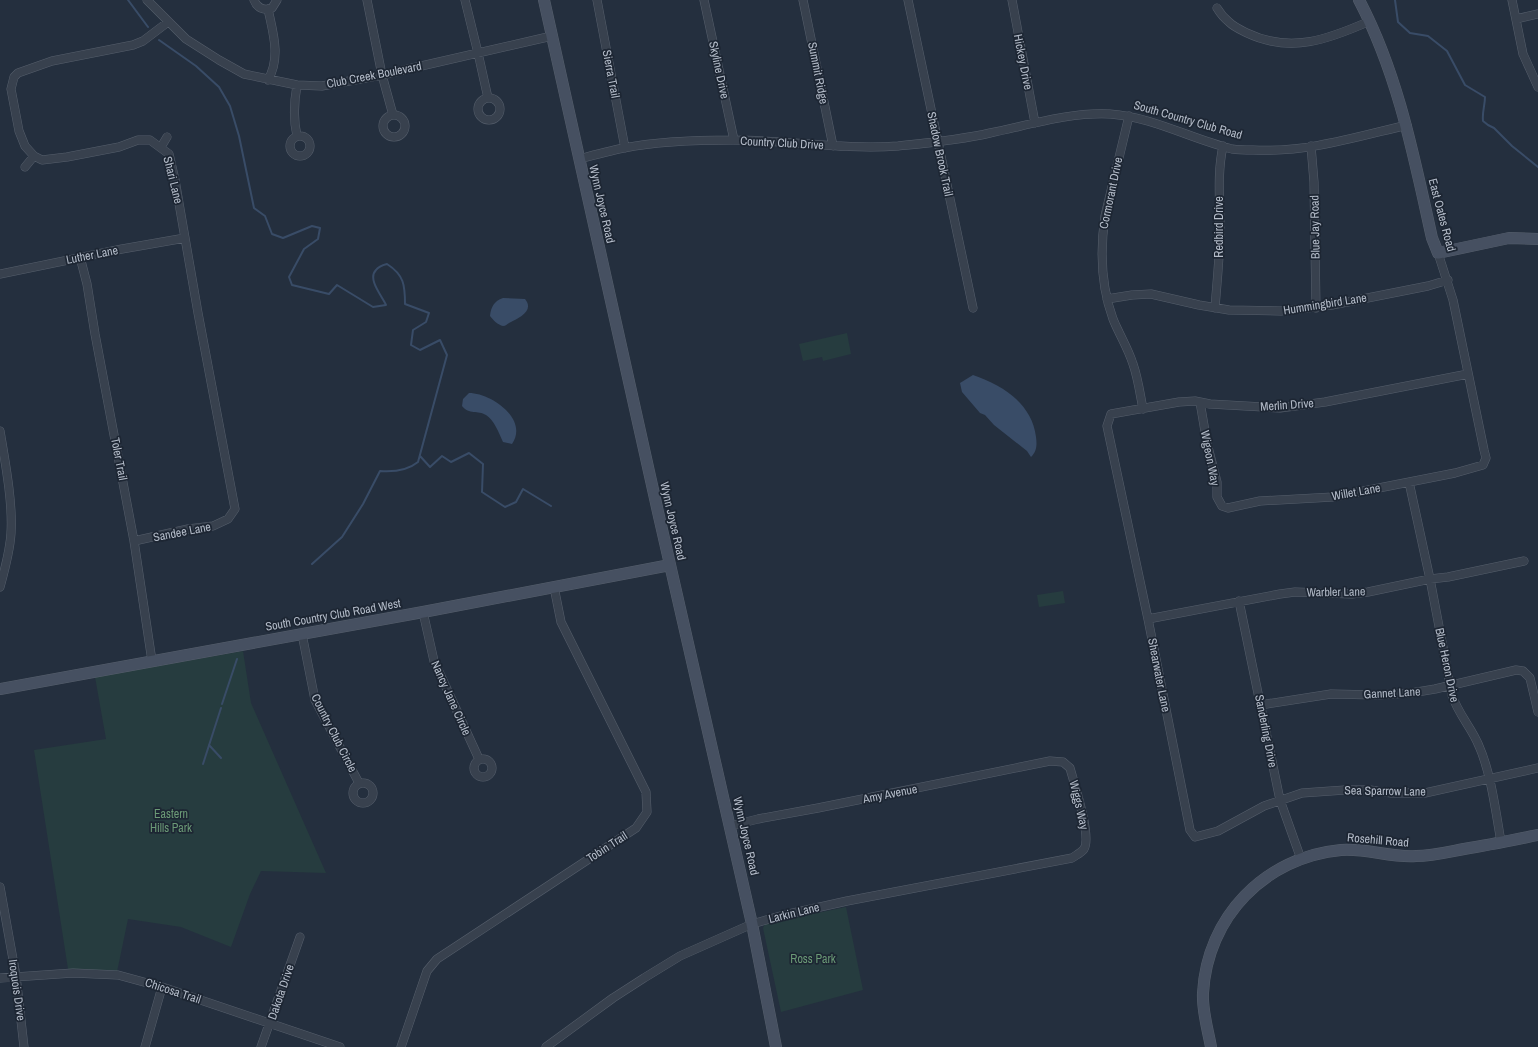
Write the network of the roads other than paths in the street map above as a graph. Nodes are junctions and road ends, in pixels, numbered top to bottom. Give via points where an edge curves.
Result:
1 (147, 0) edge
2 (254, 0) edge
3 (276, 0) edge
4 (367, 0) edge
5 (465, 0) edge
6 (544, 0) edge
7 (597, 0) edge
8 (704, 0) edge
9 (803, 0) edge
10 (908, 0) edge
11 (1012, 0) edge
12 (1359, 0) edge
13 (1512, 0) edge
14 (1216, 8) dead end
15 (268, 9) junction
16 (1538, 14) edge
17 (1516, 19) junction
18 (168, 22) junction
19 (1370, 22) junction
20 (552, 36) junction
21 (478, 53) junction
22 (382, 75) junction
23 (268, 80) junction
24 (297, 85) junction
25 (1538, 87) edge
26 (488, 98) dead end
27 (393, 115) dead end
28 (1129, 116) junction
29 (1035, 123) junction
30 (1406, 125) junction
31 (987, 134) joint
32 (297, 136) dead end
33 (167, 137) dead end
34 (734, 140) junction
35 (938, 141) junction
36 (833, 146) junction
37 (1223, 146) junction
38 (1311, 146) junction
39 (161, 147) junction
40 (625, 148) junction
41 (34, 156) junction
42 (579, 159) junction
43 (25, 168) dead end
44 (185, 238) junction
45 (1538, 239) edge
46 (1438, 253) junction
47 (80, 257) junction
48 (0, 274) edge
49 (1448, 280) junction
50 (1107, 299) junction
51 (973, 308) dead end
52 (1215, 308) junction
53 (1316, 308) junction
54 (1468, 374) junction
55 (1200, 402) junction
56 (1143, 409) junction
57 (1109, 420) joint
58 (0, 431) edge
59 (1483, 466) joint
60 (1409, 482) junction
61 (1228, 508) joint
62 (228, 519) joint
63 (134, 541) junction
64 (1524, 561) dead end
65 (670, 565) junction
66 (1430, 579) junction
67 (0, 587) edge
68 (554, 587) junction
69 (1239, 601) junction
70 (423, 612) junction
71 (1148, 619) junction
72 (302, 634) junction
73 (152, 661) junction
74 (1450, 686) junction
75 (0, 689) edge
76 (1260, 706) junction
77 (1538, 712) edge
78 (479, 759) dead end
79 (1050, 761) joint
80 (1538, 768) edge
81 (1488, 778) junction
82 (359, 783) dead end
83 (1280, 800) junction
84 (730, 826) junction
85 (1538, 835) edge
86 (1501, 842) junction
87 (1072, 858) joint
88 (1300, 859) junction
89 (0, 887) edge
90 (752, 924) junction
91 (300, 937) dead end
92 (16, 976) junction
93 (0, 978) edge
94 (162, 987) junction
95 (270, 1023) junction
96 (24, 1047) edge
97 (145, 1047) edge
98 (261, 1047) edge
99 (340, 1047) edge
100 (401, 1047) edge
101 (546, 1047) edge
102 (776, 1047) edge
103 (1211, 1047) edge

1 - 18 street, Club Creek Boulevard
2 - 15 street via 261,8
3 - 15 street
4 - 22 street
5 - 21 street
6 - 20 street, Wynn Joyce Road
7 - 40 street, Sierra Trail
8 - 34 street, Skyline Drive
9 - 36 street, Summit Ridge
10 - 35 street, Shadow Brook Trail
11 - 29 street, Hickey Drive
12 - 19 street, East Oates Road
13 - 17 street
14 - 19 street via 1236,28 1268,41 1284,43 1320,40
15 - 23 street via 276,43 276,60
16 - 17 street
17 - 25 street via 1523,54
18 - 23 street, Club Creek Boulevard via 186,39 219,60 244,74
18 - 41 street via 143,41 133,45 52,61 18,73 14,77 11,89 17,124 25,146
19 - 30 street, East Oates Road
20 - 21 street, Club Creek Boulevard
20 - 42 street, Wynn Joyce Road
21 - 22 street, Club Creek Boulevard
21 - 26 street
22 - 24 street, Club Creek Boulevard via 322,86
22 - 27 street
23 - 24 street, Club Creek Boulevard
24 - 32 street via 294,124
28 - 29 street, South Country Club Road via 1092,114
28 - 37 street, South Country Club Road
28 - 50 street, Cormorant Drive via 1102,232 1102,265
29 - 31 street, South Country Club Road
30 - 38 street, South Country Club Road
30 - 46 street, East Oates Road via 1432,238
31 - 35 street, Country Club Drive
33 - 39 street
34 - 36 street, Country Club Drive
34 - 40 street, Country Club Drive via 670,142
35 - 36 street, Country Club Drive via 895,146
35 - 51 street, Shadow Brook Trail
37 - 38 street, South Country Club Road via 1234,150 1277,150
37 - 52 street, Redbird Drive via 1218,182 1220,228
38 - 53 street, Blue Jay Road
39 - 41 street, Shari Lane via 150,140 138,140 119,147 67,157 42,160
39 - 44 street, Shari Lane via 169,154
40 - 42 street, Country Club Drive
41 - 43 street
42 - 65 street, Wynn Joyce Road
44 - 47 street, Luther Lane
44 - 62 street, Shari Lane via 235,509
45 - 46 street via 1509,238
46 - 49 street, East Oates Road
47 - 48 street, Luther Lane
47 - 63 street, Toler Trail
49 - 53 street, Hummingbird Lane
49 - 54 street, East Oates Road
50 - 52 street, Hummingbird Lane via 1151,294
50 - 56 street, Cormorant Drive via 1133,364
52 - 53 street, Hummingbird Lane via 1262,311
54 - 55 street, Merlin Drive via 1326,402 1280,408
54 - 59 street, East Oates Road via 1486,458
55 - 56 street, Merlin Drive via 1179,402
55 - 61 street, Wigeon Way via 1217,498 1222,506
56 - 57 street, Merlin Drive via 1111,414
57 - 71 street, Shearwater Lane via 1107,426
58 - 67 street via 11,507 11,532 9,556
59 - 60 street, Willet Lane
60 - 61 street, Willet Lane via 1333,497 1260,501
60 - 66 street, Blue Heron Drive
62 - 63 street, Sandee Lane via 213,526
63 - 73 street, Toler Trail
64 - 66 street, Warbler Lane
65 - 68 street, South Country Club Road West
65 - 84 street, Wynn Joyce Road
66 - 69 street, Warbler Lane via 1357,593 1295,592
66 - 74 street, Blue Heron Drive
68 - 70 street, South Country Club Road West
68 - 100 street, Tobin Trail via 561,622 646,792 647,812 636,828 438,959 427,971
69 - 71 street, Warbler Lane
69 - 76 street, Sanderling Drive
70 - 72 street, South Country Club Road West
70 - 78 street, Nancy Jane Circle via 434,662
71 - 83 street, Shearwater Lane via 1190,830 1195,837 1218,831 1259,808
72 - 73 street, South Country Club Road West
72 - 82 street, Country Club Circle via 315,700
73 - 75 street, South Country Club Road West
74 - 76 street, Gannet Lane via 1400,694 1331,694
74 - 77 street, Gannet Lane via 1516,670 1523,671 1530,678
74 - 81 street, Blue Heron Drive via 1458,710 1480,746
76 - 83 street, Sanderling Drive
79 - 84 street, Amy Avenue
79 - 87 street, Wiggs Way via 1062,762 1070,768 1087,833 1085,848
80 - 81 street, Sea Sparrow Lane
81 - 83 street, Sea Sparrow Lane via 1425,793 1324,790
81 - 86 street, Blue Heron Drive
83 - 88 street, Sanderling Drive
84 - 90 street, Wynn Joyce Road
85 - 86 street, Rosehill Road
86 - 88 street, Rosehill Road via 1416,856 1342,850
87 - 90 street, Larkin Lane via 847,901 784,914
88 - 103 street, Rosehill Road via 1269,875 1253,888 1232,910 1219,931 1208,961 1203,995
89 - 92 street, Iroquois Drive
90 - 101 street, Larkin Lane via 680,956 613,998
90 - 102 street, Wynn Joyce Road
91 - 95 street, Dakota Drive
92 - 93 street, Chicosa Trail
92 - 94 street, Chicosa Trail via 73,973 118,976
92 - 96 street, Iroquois Drive
94 - 95 street, Chicosa Trail
94 - 97 street
95 - 98 street, Dakota Drive
95 - 99 street, Chicosa Trail

